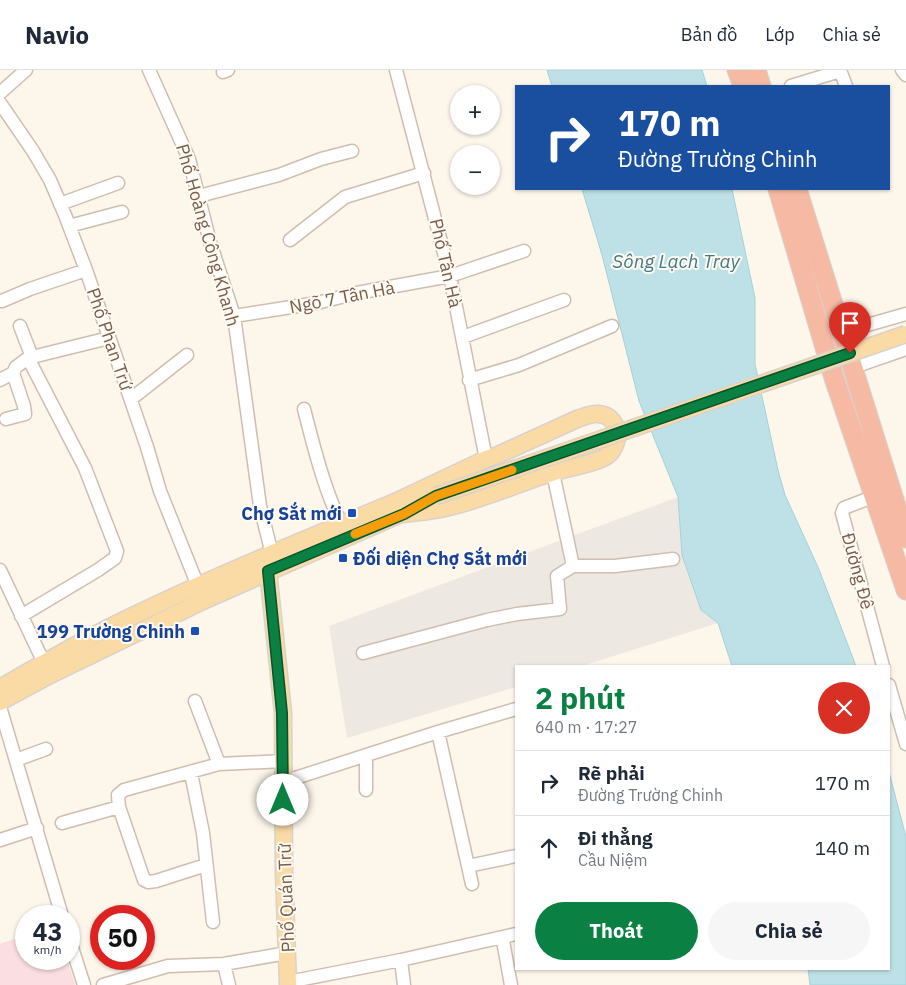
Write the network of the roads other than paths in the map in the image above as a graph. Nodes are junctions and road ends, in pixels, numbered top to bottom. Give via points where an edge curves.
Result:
1 (26, 70) edge
2 (149, 70) edge
3 (396, 70) edge
4 (737, 70) edge
5 (756, 70) edge
6 (840, 70) edge
7 (902, 70) edge
8 (906, 75) edge
9 (743, 85) edge
10 (761, 85) edge
11 (794, 85) edge
12 (846, 85) edge
13 (0, 93) edge
14 (0, 103) edge
15 (352, 151) dead end
16 (424, 173) junction
17 (118, 183) dead end
18 (778, 190) edge
19 (797, 190) edge
20 (199, 196) junction
21 (60, 204) junction
22 (122, 212) dead end
23 (69, 226) junction
24 (290, 240) dead end
25 (524, 251) dead end
26 (86, 270) junction
27 (450, 276) junction
28 (1, 300) edge
29 (564, 300) dead end
30 (906, 314) edge
31 (234, 316) junction
32 (20, 326) dead end
33 (612, 326) dead end
34 (843, 332) junction
35 (906, 334) edge
36 (463, 337) junction
37 (109, 338) junction
38 (906, 349) edge
39 (187, 355) dead end
40 (30, 357) junction
41 (854, 367) junction
42 (14, 373) junction
43 (0, 380) edge
44 (469, 380) junction
45 (131, 399) junction
46 (304, 409) dead end
47 (6, 419) dead end
48 (486, 459) junction
49 (553, 473) junction
50 (875, 496) junction
51 (399, 508) junction
52 (341, 524) junction
53 (906, 538) edge
54 (272, 554) junction
55 (674, 559) dead end
56 (573, 566) junction
57 (0, 570) edge
58 (268, 571) junction
59 (198, 586) junction
60 (906, 590) edge
61 (21, 616) junction
62 (363, 653) dead end
63 (44, 663) junction
64 (883, 665) edge
65 (0, 688) edge
66 (890, 688) edge
67 (196, 701) dead end
68 (0, 702) edge
69 (0, 707) edge
70 (515, 709) edge
71 (438, 732) junction
72 (906, 744) edge
73 (46, 750) dead end
74 (366, 756) junction
75 (16, 760) junction
76 (284, 761) junction
77 (219, 764) junction
78 (190, 773) junction
79 (283, 782) junction
80 (366, 790) dead end
81 (118, 807) junction
82 (62, 823) dead end
83 (36, 828) junction
84 (0, 840) edge
85 (515, 856) edge
86 (206, 865) junction
87 (468, 866) junction
88 (472, 884) dead end
89 (59, 905) edge
90 (212, 922) dead end
91 (510, 936) edge
92 (287, 953) junction
93 (402, 960) junction
94 (224, 964) junction
95 (79, 970) edge
96 (288, 984) edge
97 (84, 985) edge
98 (103, 985) edge
99 (229, 985) edge
100 (404, 985) edge
101 (511, 985) edge

1 - 13 street
2 - 20 street, Phố Hoàng Công Khanh via 189,158
3 - 16 street, Phố Tân Hà
4 - 9 highway
5 - 10 highway
6 - 11 street
6 - 12 street
7 - 8 street
14 - 21 street, Phố Phan Trứ via 50,180
15 - 20 street
16 - 24 street via 345,197
16 - 27 street, Phố Tân Hà
17 - 21 street
18 - 50 highway via 834,378
19 - 34 highway
20 - 31 street, Phố Hoàng Công Khanh
21 - 23 street, Phố Phan Trứ
22 - 23 street
23 - 26 street, Phố Phan Trứ
25 - 27 street, Ngõ 7 Tân Hà
26 - 28 street
26 - 37 street, Phố Phan Trứ
27 - 31 street, Ngõ 7 Tân Hà
27 - 36 street, Phố Tân Hà
29 - 36 street
30 - 34 street
31 - 54 street, Phố Hoàng Công Khanh via 260,506
32 - 40 street
33 - 44 street via 527,362
34 - 41 highway
35 - 51 main road, bridge
36 - 44 street, Phố Tân Hà
37 - 40 street
37 - 45 street, Phố Phan Trứ
38 - 41 street
39 - 45 street
40 - 42 street via 16,367
40 - 61 street via 85,468 117,551 115,558 98,570
41 - 53 highway
42 - 43 street
42 - 47 street via 25,414
44 - 48 street, Phố Tân Hà
45 - 59 street, Phố Phan Trứ via 160,491
46 - 52 street via 325,484
48 - 49 main road via 591,414 601,414 613,421 617,436 608,455
48 - 51 main road
49 - 51 main road via 449,507
49 - 56 street
50 - 60 highway
50 - 64 street, Đường Đê via 844,508 842,513
51 - 52 main road
51 - 58 main road
52 - 54 main road
54 - 59 main road
55 - 56 street via 615,566
56 - 62 street via 556,576 560,609 488,620
57 - 61 street
58 - 68 main road
58 - 76 main road, Phố Quán Trữ
59 - 63 main road
61 - 63 street
63 - 65 main road
66 - 72 street
67 - 77 street
69 - 75 street
70 - 71 street
71 - 74 street
71 - 87 street
73 - 75 street
74 - 79 street
74 - 80 street
75 - 83 street
76 - 77 street
76 - 79 main road, Phố Quán Trữ
77 - 78 street
78 - 81 street via 124,790 118,794
78 - 86 street via 203,833
79 - 92 main road, Phố Quán Trữ
81 - 82 street
81 - 86 street via 144,880 156,881
83 - 84 street
83 - 89 street
85 - 87 street
86 - 90 street
87 - 88 street
91 - 93 street
91 - 101 street via 504,941
92 - 94 street
92 - 96 main road, Phố Quán Trữ
93 - 96 street
93 - 100 street
94 - 98 street via 168,966
94 - 99 street
95 - 97 street

